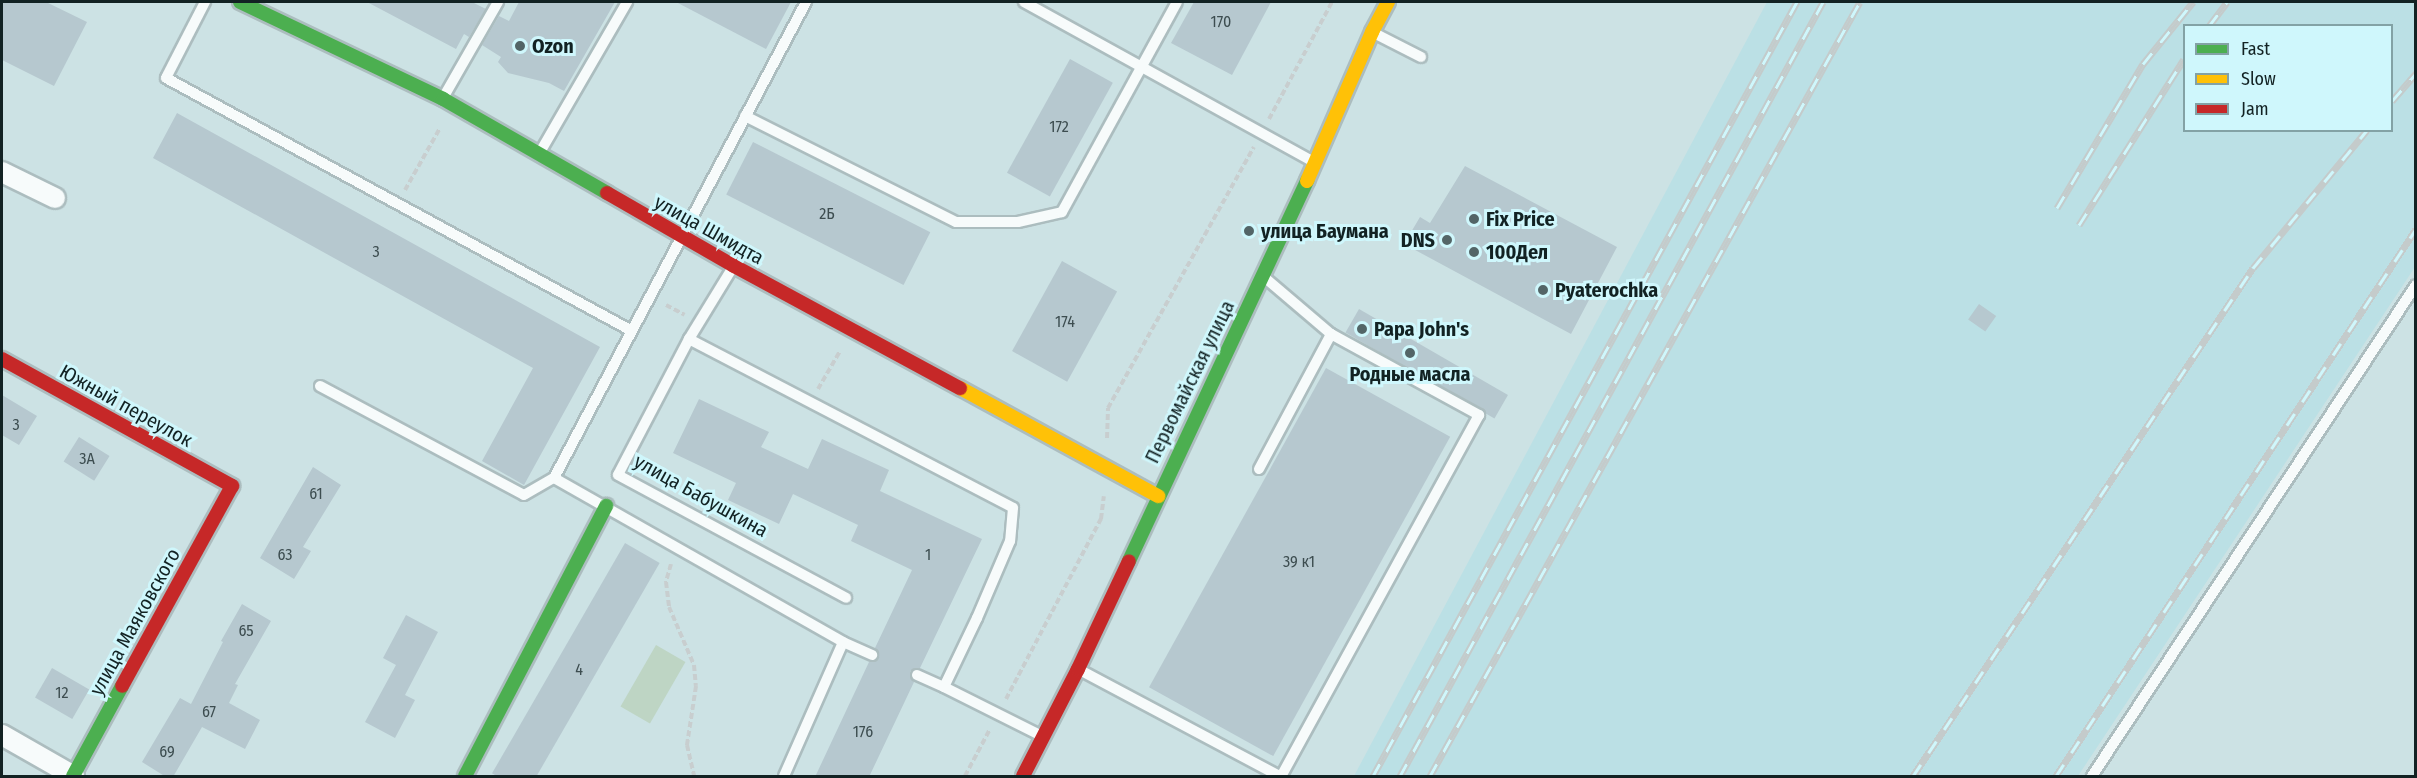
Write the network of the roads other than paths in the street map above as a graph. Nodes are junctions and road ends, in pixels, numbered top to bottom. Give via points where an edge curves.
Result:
1 (205, 2) edge
2 (240, 2) edge
3 (498, 2) edge
4 (627, 2) edge
5 (806, 2) edge
6 (1024, 2) edge
7 (1177, 2) edge
8 (1388, 2) edge
9 (1372, 32) junction
10 (1420, 57) dead end
11 (1142, 67) junction
12 (448, 102) junction
13 (746, 116) junction
14 (539, 154) junction
15 (1314, 162) junction
16 (2, 172) edge
17 (55, 198) dead end
18 (681, 237) junction
19 (734, 266) junction
20 (1262, 276) junction
21 (2415, 285) edge
22 (632, 331) junction
23 (1331, 334) junction
24 (689, 339) junction
25 (2, 360) edge
26 (320, 386) dead end
27 (1259, 469) dead end
28 (554, 478) junction
29 (232, 486) joint
30 (1158, 496) junction
31 (606, 506) junction
32 (846, 598) dead end
33 (843, 642) junction
34 (872, 655) dead end
35 (1078, 669) junction
36 (917, 675) dead end
37 (944, 687) junction
38 (2, 735) edge
39 (1042, 736) junction
40 (73, 776) edge
41 (465, 777) edge
42 (784, 777) edge
43 (1023, 777) edge
44 (1280, 777) edge
45 (2092, 777) edge

1 - 22 lane via 166,78
2 - 12 street, улица Шмидта
3 - 12 lane
4 - 14 lane
5 - 13 lane
6 - 11 lane
7 - 11 lane
8 - 9 street, Первомайская улица
9 - 10 lane
9 - 15 street, Первомайская улица
11 - 13 lane via 1062,212 1018,222 956,222
11 - 15 lane
12 - 14 street, улица Шмидта
13 - 18 lane
14 - 18 street, улица Шмидта
15 - 20 street, Первомайская улица
16 - 17 street
18 - 19 street, улица Шмидта
18 - 22 lane
19 - 24 lane, улица Бабушкина
19 - 30 street, улица Шмидта
20 - 23 lane
20 - 30 street, Первомайская улица
21 - 45 lane
22 - 28 lane
23 - 27 lane
23 - 44 lane via 1479,415
24 - 32 lane, улица Бабушкина via 618,475
24 - 37 lane via 1013,508 1010,541
25 - 29 street, Южный переулок
26 - 28 lane via 524,495
28 - 31 lane
29 - 40 street, улица Маяковского
30 - 35 street, Первомайская улица
31 - 33 lane
31 - 41 street
33 - 34 lane
33 - 42 lane
35 - 39 street, Первомайская улица
35 - 44 lane
36 - 37 lane
37 - 39 lane
38 - 40 street
39 - 43 street, Первомайская улица

